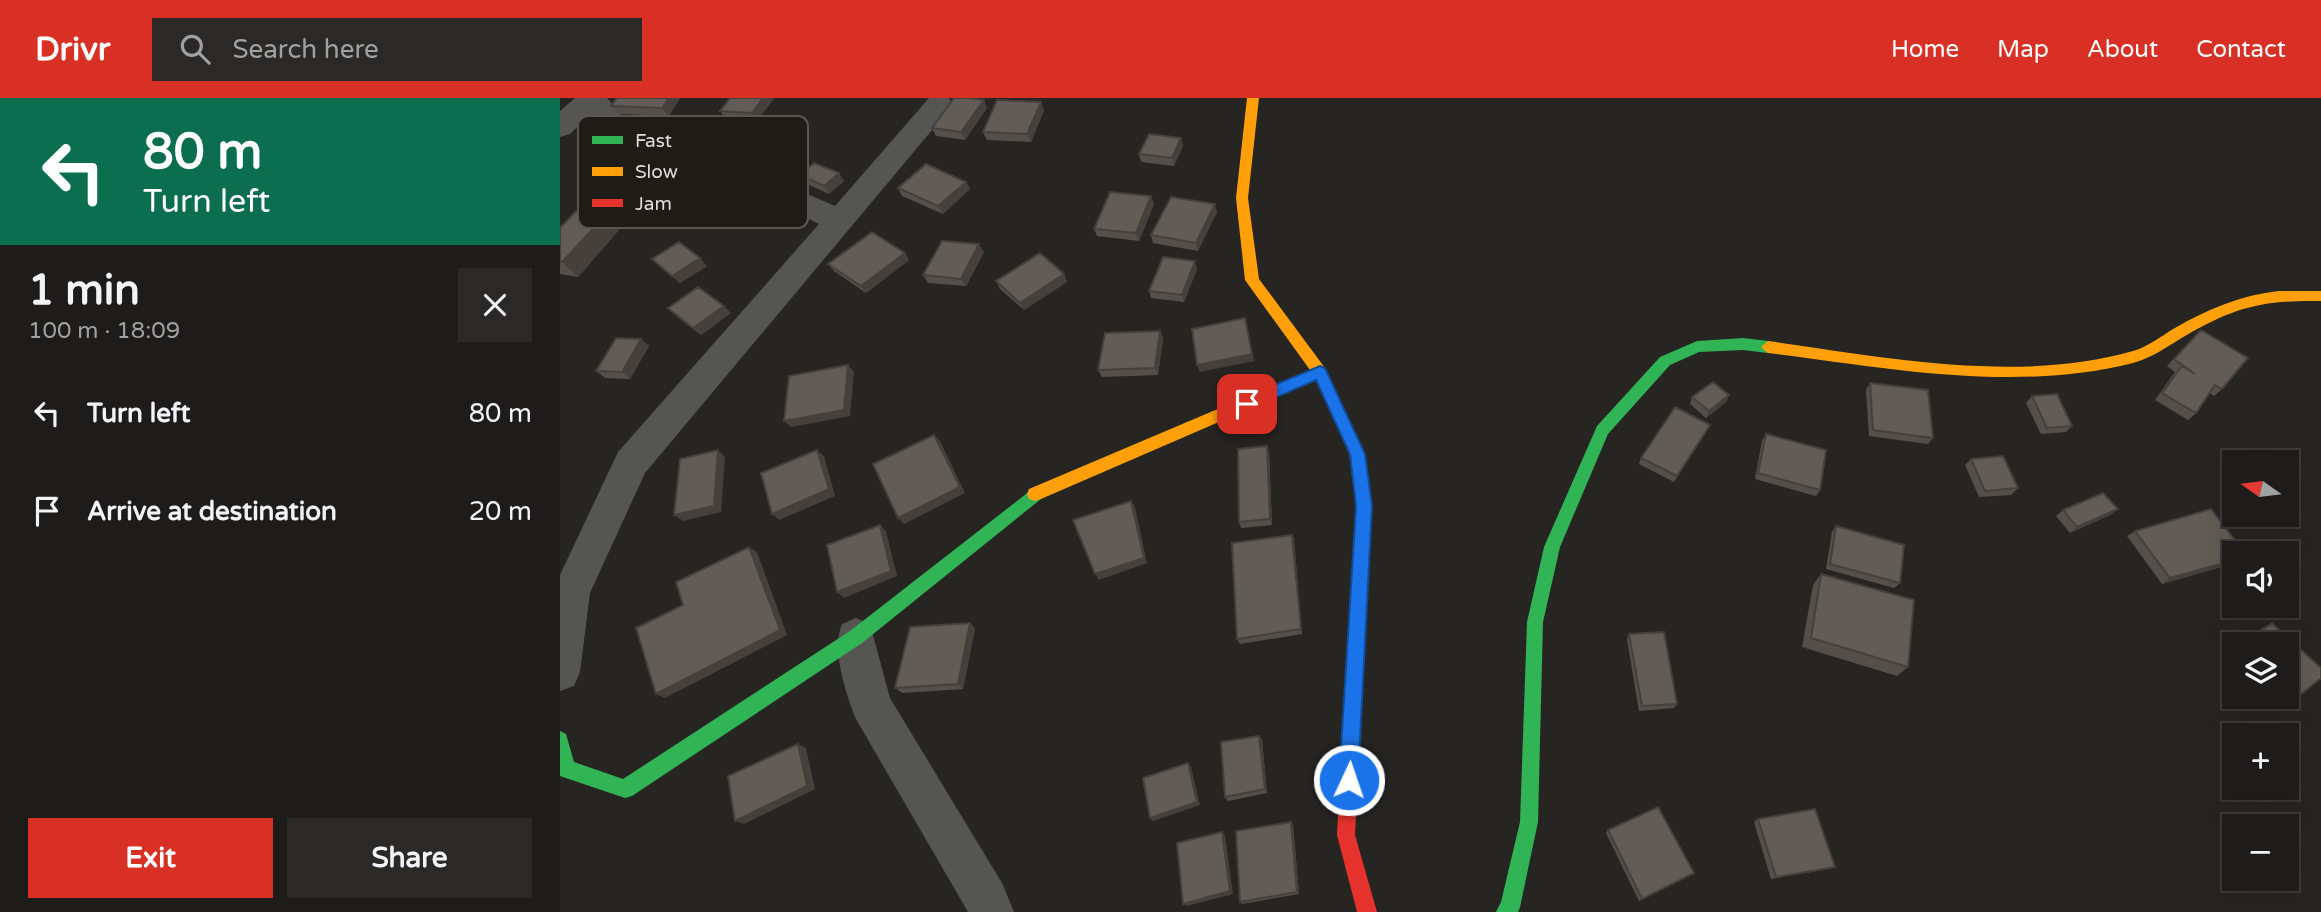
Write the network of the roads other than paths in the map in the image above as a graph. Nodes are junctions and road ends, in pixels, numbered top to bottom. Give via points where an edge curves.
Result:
1 (592, 98) edge
2 (1253, 98) edge
3 (939, 105) dead end
4 (607, 116) edge
5 (560, 127) edge
6 (808, 206) edge
7 (840, 221) junction
8 (2321, 296) edge
9 (1320, 372) junction
10 (856, 637) junction
11 (560, 672) edge
12 (560, 740) edge
13 (991, 912) edge
14 (1367, 912) edge
15 (1506, 912) edge

1 - 4 street
1 - 5 street
2 - 9 street via 1242,198 1252,280
3 - 7 street
6 - 7 street
7 - 11 street via 631,463 571,593
8 - 15 street via 2271,294 2228,305 2137,356 2075,369 1949,370 1743,344 1698,347 1665,361 1602,430 1552,547 1535,622 1529,822
9 - 10 street via 1027,497
9 - 14 street via 1357,454 1364,506 1346,835
10 - 12 street via 625,789 566,769
10 - 13 street via 871,705

